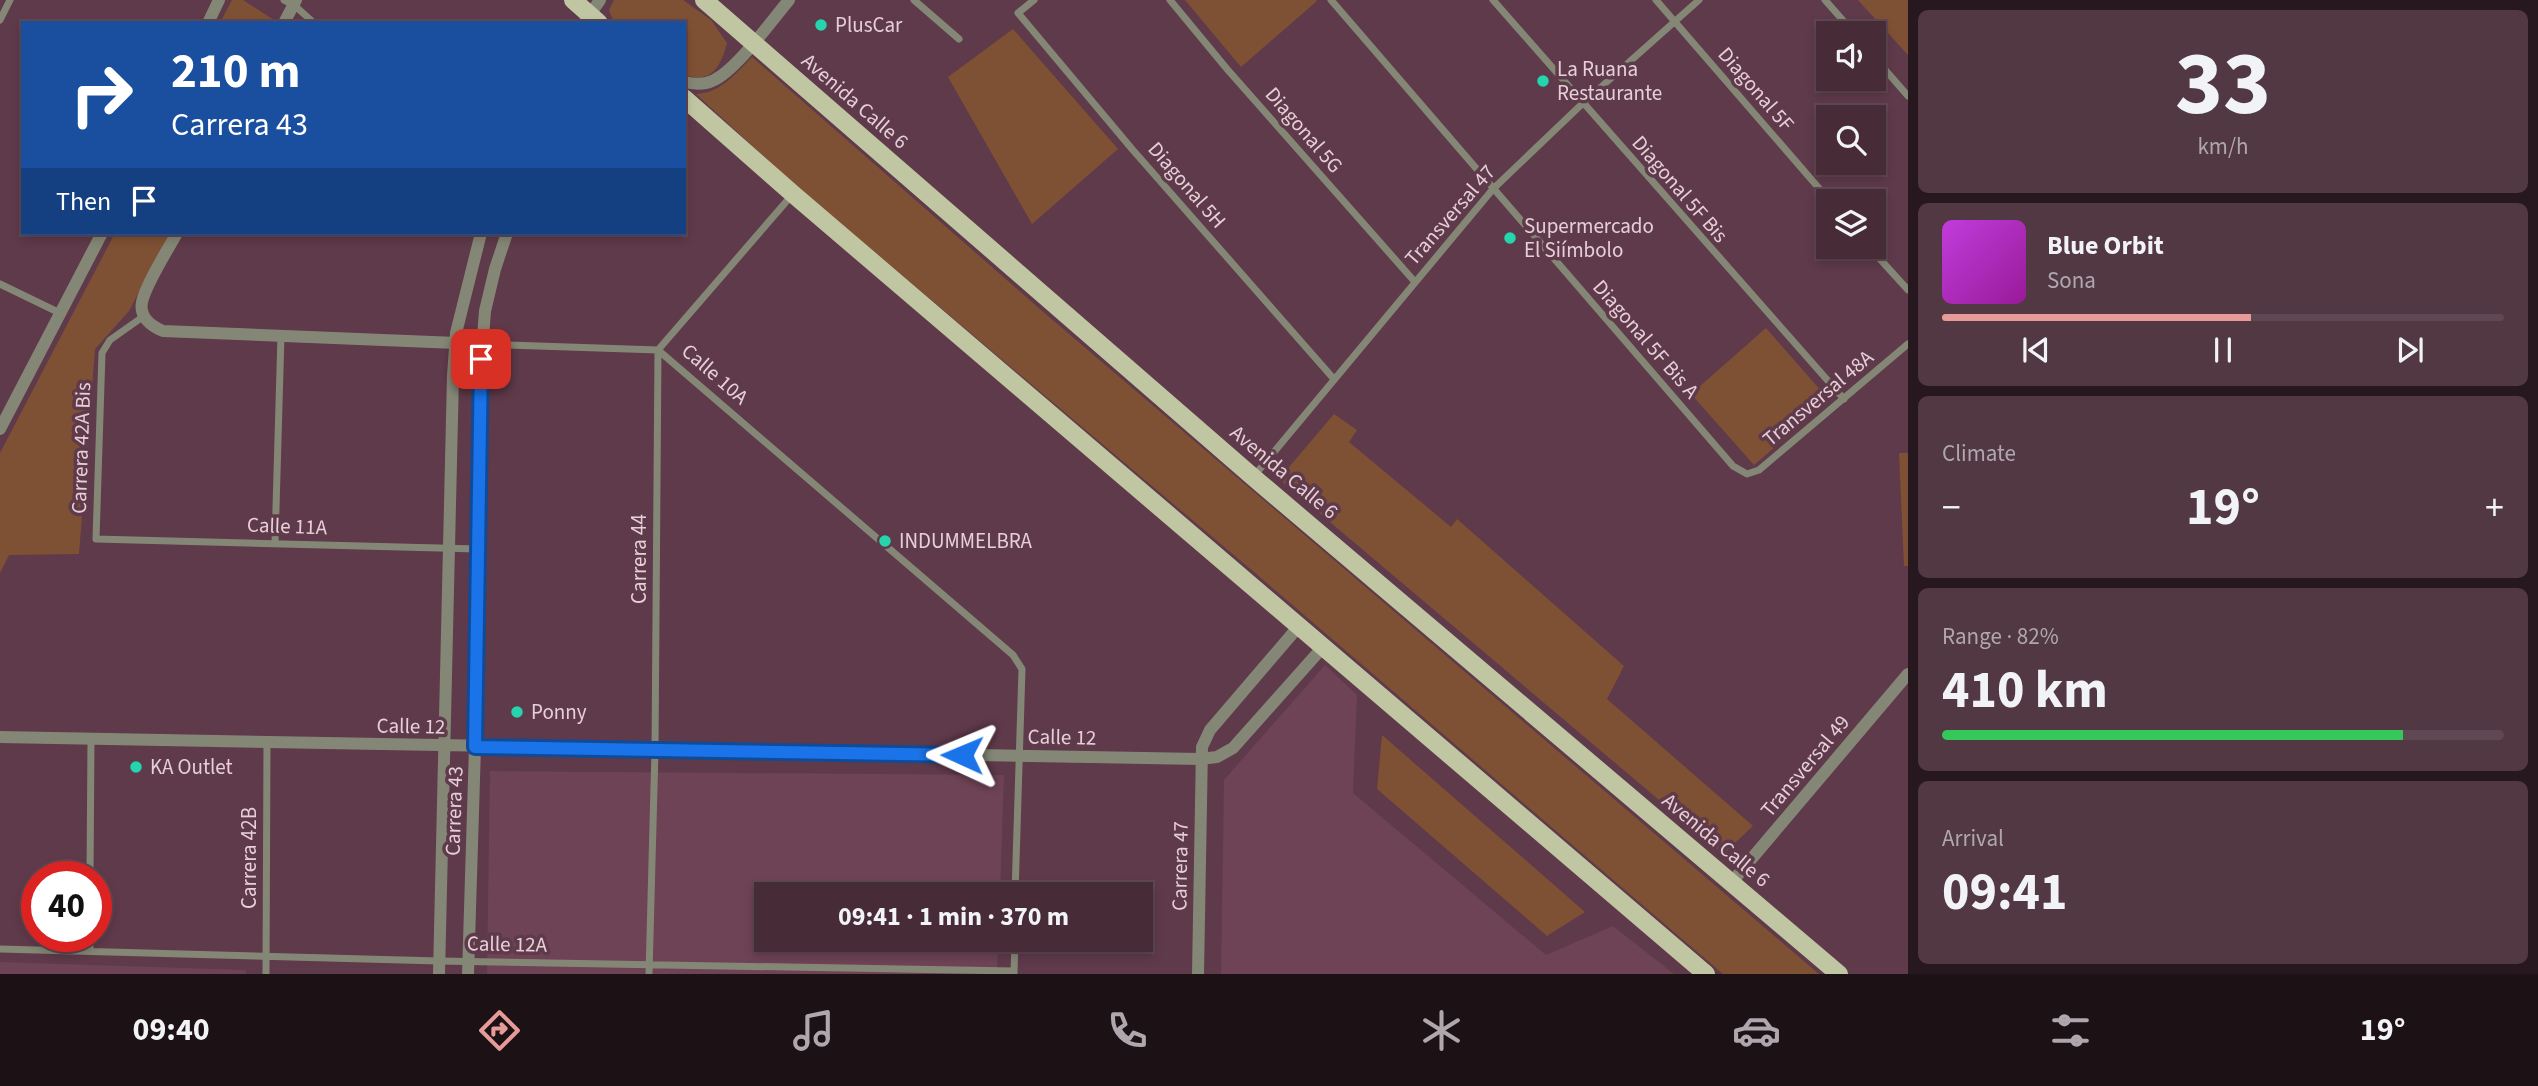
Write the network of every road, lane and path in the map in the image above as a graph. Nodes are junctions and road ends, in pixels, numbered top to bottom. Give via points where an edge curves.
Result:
1 (10, 0) edge
2 (219, 0) edge
3 (573, 0) edge
4 (704, 0) edge
5 (789, 0) edge
6 (914, 0) edge
7 (1034, 0) edge
8 (1170, 0) edge
9 (1331, 0) edge
10 (1493, 0) edge
11 (1656, 0) edge
12 (1699, 0) edge
13 (1825, 0) edge
14 (291, 2) edge
15 (593, 15) edge
16 (0, 20) edge
17 (209, 21) edge
18 (285, 21) edge
19 (312, 21) edge
20 (1674, 21) junction
21 (1843, 21) edge
22 (959, 39) dead end
23 (753, 43) junction
24 (1886, 71) edge
25 (686, 82) edge
26 (1908, 96) edge
27 (686, 100) edge
28 (1582, 104) junction
29 (1493, 188) junction
30 (1820, 189) edge
31 (793, 194) junction
32 (101, 235) edge
33 (176, 235) edge
34 (480, 235) edge
35 (506, 235) edge
36 (1880, 259) edge
37 (1415, 282) junction
38 (0, 284) edge
39 (1908, 290) edge
40 (62, 314) junction
41 (144, 316) junction
42 (281, 335) junction
43 (456, 343) junction
44 (481, 344) junction
45 (1908, 344) edge
46 (658, 350) junction
47 (1333, 378) junction
48 (1844, 399) junction
49 (0, 429) edge
50 (1747, 474) joint
51 (1253, 477) junction
52 (96, 539) joint
53 (275, 543) junction
54 (449, 548) junction
55 (478, 549) junction
56 (1299, 626) junction
57 (1323, 647) junction
58 (1908, 674) edge
59 (0, 737) edge
60 (91, 739) junction
61 (267, 742) junction
62 (444, 746) junction
63 (475, 747) junction
64 (655, 750) junction
65 (1018, 756) junction
66 (1200, 759) junction
67 (90, 861) edge
68 (1015, 882) edge
69 (1731, 883) junction
70 (0, 949) edge
71 (21, 949) edge
72 (112, 952) edge
73 (1015, 952) edge
74 (267, 956) junction
75 (649, 963) junction
76 (439, 967) edge
77 (468, 968) edge
78 (1014, 972) edge
79 (266, 974) edge
80 (649, 974) edge
81 (1198, 974) edge
82 (1706, 974) edge
83 (1839, 974) edge

1 - 16 street
2 - 17 street
3 - 15 main road
4 - 23 main road, Avenida Calle 6
5 - 23 street
6 - 22 street
7 - 47 street, Diagonal 5H via 1018,13
8 - 37 street, Diagonal 5G
9 - 29 street, Diagonal 5F Bis A
10 - 28 street, Diagonal 5F Bis
11 - 20 street, Diagonal 5F
12 - 20 street, Transversal 47
13 - 21 street
14 - 18 street
14 - 19 street
20 - 28 street, Transversal 47
20 - 30 street, Diagonal 5F
23 - 25 street via 718,78 701,84
23 - 51 main road, Avenida Calle 6
24 - 26 street
27 - 31 main road
28 - 29 street, Transversal 47
28 - 48 street, Diagonal 5F Bis
29 - 37 street, Transversal 47
29 - 50 street, Diagonal 5F Bis A via 1733,466
31 - 46 street
31 - 56 main road
32 - 40 street
33 - 41 street via 142,302
34 - 43 street, Carrera 43
35 - 44 street, Carrera 43 via 489,289
36 - 39 street
37 - 47 street, Transversal 47
38 - 40 street
40 - 49 street
41 - 42 street, Calle 10A via 163,331
41 - 52 street, Carrera 42A Bis via 110,340 101,358
42 - 43 street, Calle 10A
42 - 53 street
43 - 44 street, Calle 10A
43 - 54 street, Carrera 43
44 - 46 street, Calle 10A
44 - 55 street, Carrera 43
45 - 48 street, Transversal 48A
46 - 64 street, Carrera 44
46 - 65 street, Calle 10A via 1018,661 1022,669
47 - 51 street, Transversal 47
48 - 50 street, Transversal 48A via 1759,470
51 - 69 main road, Avenida Calle 6
52 - 53 street, Calle 11A
53 - 54 street, Calle 11A
54 - 55 street, Calle 11A
54 - 62 street, Carrera 43
55 - 63 street, Carrera 43
56 - 57 main road
56 - 66 street, Carrera 47 via 1210,730
57 - 66 street via 1233,748
57 - 82 main road
58 - 69 street, Transversal 49
59 - 60 street, Calle 12
60 - 61 street, Calle 12
60 - 67 street
61 - 62 street, Calle 12
61 - 74 street, Carrera 42B
62 - 63 street, Calle 12
62 - 76 street, Carrera 43
63 - 64 street, Calle 12
63 - 77 street, Carrera 43
64 - 65 street, Calle 12
64 - 75 street, Carrera 44
65 - 66 street, Calle 12
65 - 68 street, Calle 10A
66 - 81 street, Carrera 47
69 - 83 main road, Avenida Calle 6
70 - 71 street, Calle 12A
72 - 74 street, Calle 12A
73 - 78 street
74 - 76 street, Calle 12A
74 - 79 street, Carrera 42B
75 - 77 street, Calle 12A
75 - 78 street, Calle 12A
75 - 80 street, Carrera 44
76 - 77 street, Calle 12A

